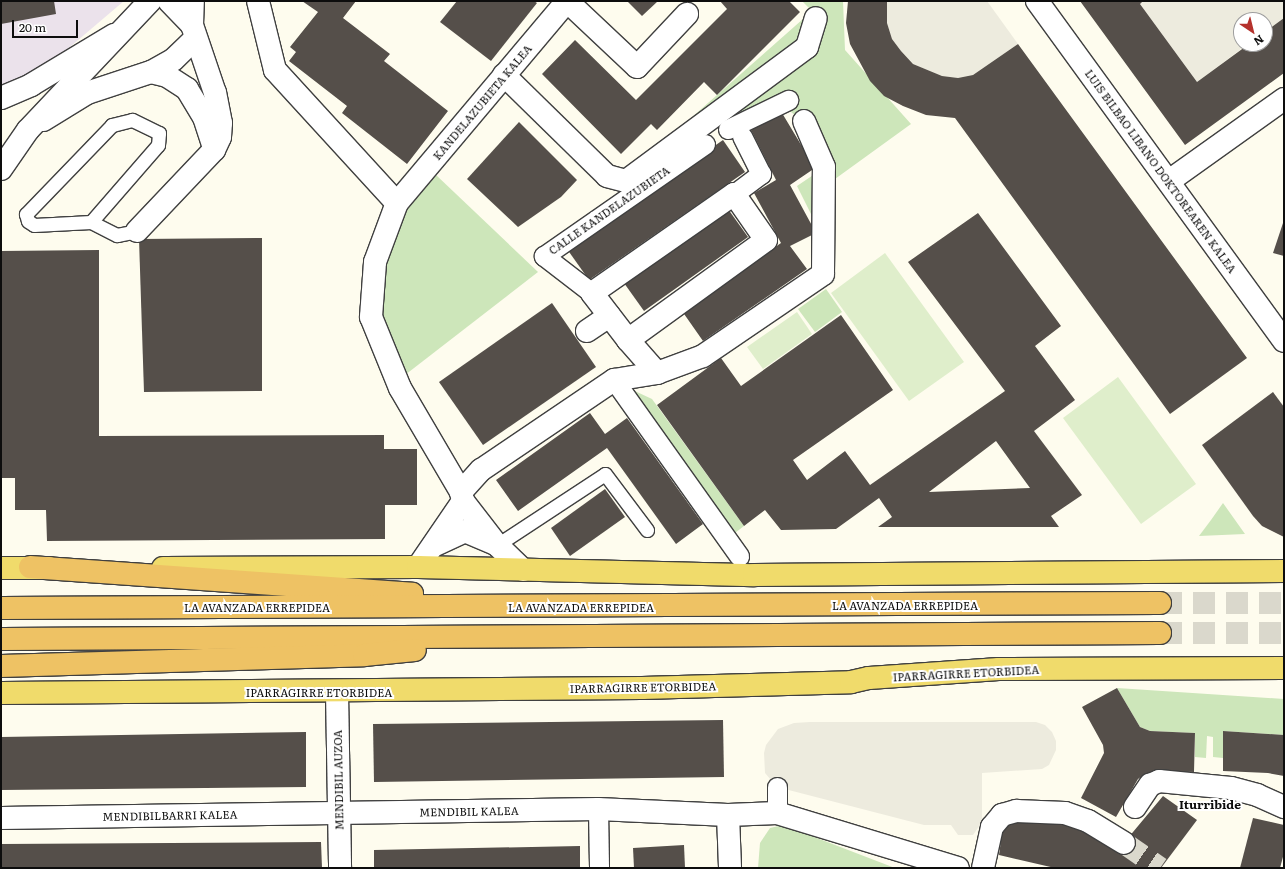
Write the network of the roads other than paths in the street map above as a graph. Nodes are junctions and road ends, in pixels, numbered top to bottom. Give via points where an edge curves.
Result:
1 (150, 1) edge
2 (169, 1) edge
3 (193, 1) edge
4 (258, 1) edge
5 (567, 1) edge
6 (1037, 1) edge
7 (687, 14) dead end
8 (816, 18) dead end
9 (118, 32) junction
10 (194, 32) junction
11 (151, 72) junction
12 (504, 75) junction
13 (1, 98) edge
14 (1284, 99) edge
15 (788, 100) dead end
16 (804, 121) dead end
17 (28, 130) junction
18 (705, 144) dead end
19 (1, 146) edge
20 (214, 150) junction
21 (1, 169) edge
22 (1169, 181) junction
23 (734, 194) junction
24 (397, 203) junction
25 (91, 222) junction
26 (137, 231) joint
27 (592, 293) junction
28 (609, 316) junction
29 (587, 331) dead end
30 (628, 340) junction
31 (1284, 340) edge
32 (657, 373) junction
33 (614, 380) junction
34 (462, 496) junction
35 (647, 530) dead end
36 (497, 545) junction
37 (433, 546) junction
38 (739, 556) dead end
39 (418, 567) junction
40 (1, 568) edge
41 (30, 568) junction
42 (523, 570) junction
43 (1284, 571) edge
44 (1160, 603) tunnel mouth
45 (589, 607) junction
46 (1, 608) edge
47 (1160, 633) tunnel mouth
48 (529, 637) junction
49 (1, 639) edge
50 (1, 666) edge
51 (1284, 668) edge
52 (337, 692) junction
53 (1, 693) edge
54 (777, 787) dead end
55 (1135, 807) dead end
56 (1284, 807) edge
57 (598, 809) junction
58 (339, 812) junction
59 (777, 813) junction
60 (728, 815) junction
61 (1, 818) edge
62 (1124, 843) tunnel mouth
63 (340, 868) edge
64 (599, 868) edge
65 (730, 868) edge
66 (958, 868) edge
67 (983, 868) edge

1 - 9 street
2 - 10 street
3 - 10 street
4 - 24 street via 275,70
5 - 7 street via 637,67
5 - 12 street, KANDELAZUBIETA KALEA
6 - 22 street, LUIS BILBAO LIBANO DOKTOREAREN KALEA
8 - 12 street via 806,48 626,181 607,176
9 - 13 street via 31,85
9 - 17 street
9 - 19 street via 54,86
10 - 11 street via 172,60
10 - 20 street via 221,123 220,137
11 - 17 street via 87,93
11 - 20 street via 167,76 187,89 204,117
12 - 24 street, KANDELAZUBIETA KALEA
14 - 22 street
15 - 23 street via 735,133 761,174
16 - 32 street via 824,167 822,274 703,356
17 - 21 street
18 - 27 street, CALLE KANDELAZUBIETA via 544,256
20 - 26 street
22 - 31 street, LUIS BILBAO LIBANO DOKTOREAREN KALEA
23 - 27 street
23 - 30 street via 766,240
24 - 34 street, KANDELAZUBIETA KALEA via 375,262 371,317 400,388
25 - 25 lane via 158,145 159,133 132,120 112,124 26,214 28,221 34,225
25 - 26 lane via 117,235
27 - 28 street, CALLE KANDELAZUBIETA
28 - 29 street
28 - 30 street, CALLE KANDELAZUBIETA
30 - 32 street, CALLE KANDELAZUBIETA
32 - 33 street
33 - 34 street via 481,470
33 - 38 street
34 - 36 street
34 - 37 street
35 - 36 lane via 605,474
36 - 37 street via 465,531
36 - 42 street
37 - 39 street
39 - 41 main road
39 - 42 main road
40 - 41 main road
41 - 45 highway
42 - 43 main road via 746,575
44 - 45 highway, LA AVANZADA ERREPIDEA
45 - 46 highway, LA AVANZADA ERREPIDEA
47 - 48 highway
48 - 49 highway
48 - 50 highway via 364,655
51 - 52 main road, IPARRAGIRRE ETORBIDEA via 999,668 869,678 851,682
52 - 53 main road, IPARRAGIRRE ETORBIDEA
52 - 58 street, MENDIBIL AUZOA
54 - 59 street
55 - 56 street via 1150,785 1159,781 1231,788 1257,795
57 - 58 street, MENDIBIL KALEA
57 - 60 street, MENDIBIL KALEA
57 - 64 street
58 - 61 street, MENDIBILBARRI KALEA
58 - 63 street, MENDIBIL AUZOA
59 - 60 street, MENDIBIL KALEA
59 - 66 street, MENDIBIL KALEA
60 - 65 street
62 - 67 street via 1088,821 1065,813 1016,811 1002,815 992,827

